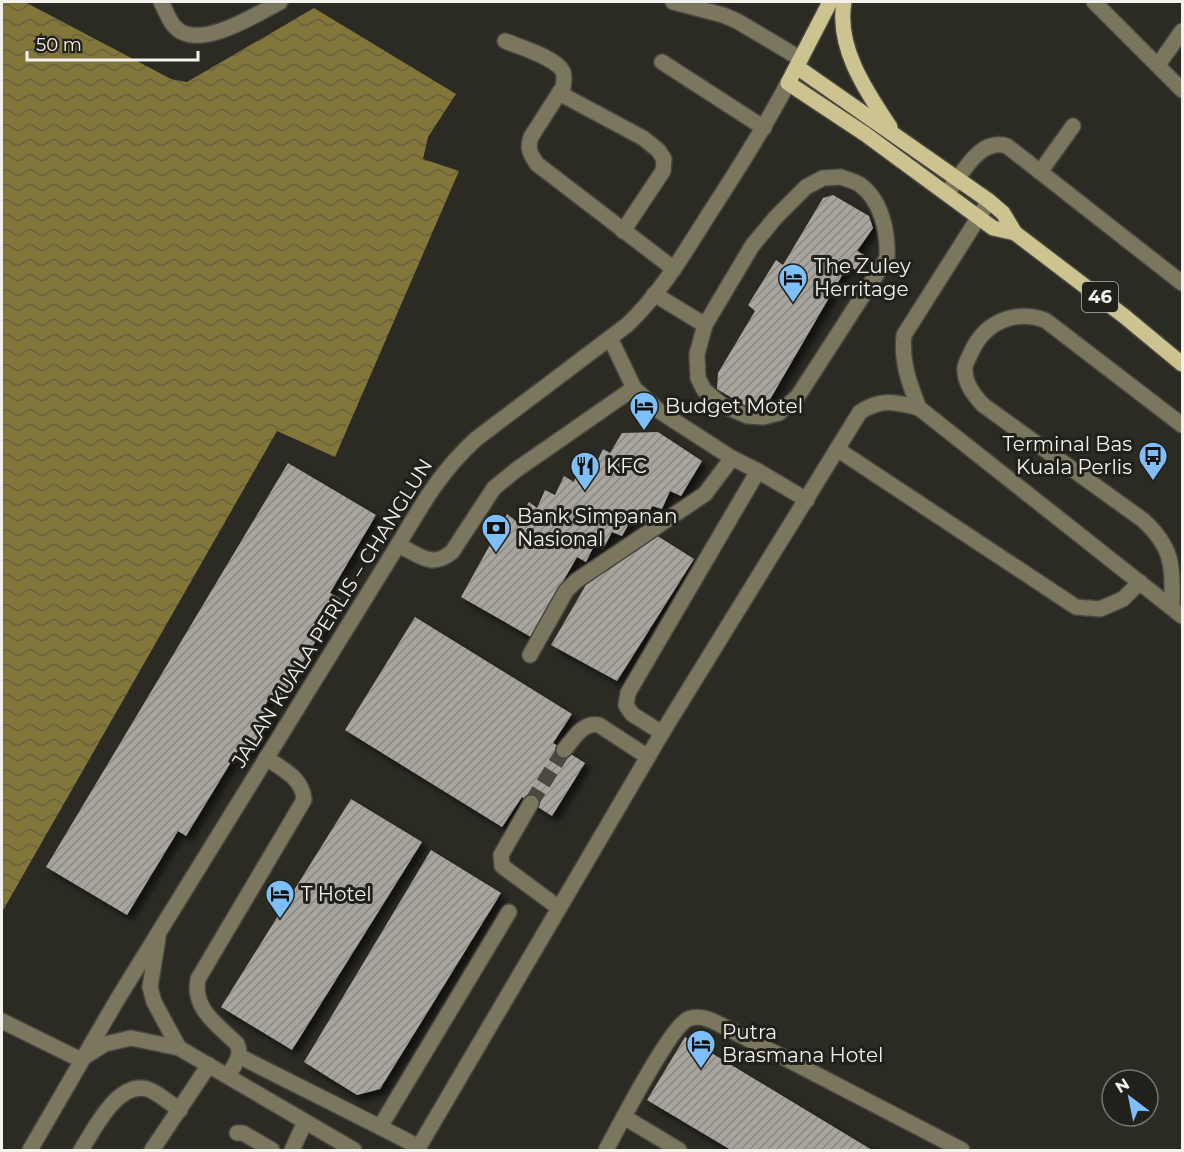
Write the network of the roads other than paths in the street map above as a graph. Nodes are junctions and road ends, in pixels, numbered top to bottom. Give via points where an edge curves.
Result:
1 (161, 2) edge
2 (280, 2) edge
3 (673, 2) edge
4 (830, 2) edge
5 (844, 2) edge
6 (1094, 2) edge
7 (1182, 31) edge
8 (505, 41) dead end
9 (662, 62) dead end
10 (799, 63) junction
11 (1158, 65) junction
12 (788, 83) junction
13 (1182, 90) edge
14 (559, 93) junction
15 (1073, 126) dead end
16 (764, 128) junction
17 (895, 135) junction
18 (1040, 172) junction
19 (959, 179) junction
20 (947, 193) junction
21 (989, 201) junction
22 (978, 217) junction
23 (623, 231) junction
24 (1015, 233) junction
25 (674, 269) junction
26 (1182, 283) edge
27 (654, 294) junction
28 (705, 325) junction
29 (610, 338) junction
30 (1182, 364) edge
31 (634, 388) junction
32 (919, 408) junction
33 (1182, 425) edge
34 (837, 449) junction
35 (732, 458) junction
36 (758, 471) junction
37 (807, 500) junction
38 (398, 545) junction
39 (1140, 582) junction
40 (1177, 612) edge
41 (530, 655) dead end
42 (662, 733) junction
43 (564, 750) tunnel mouth
44 (648, 757) junction
45 (266, 758) junction
46 (531, 802) tunnel mouth
47 (559, 908) junction
48 (509, 912) dead end
49 (158, 935) junction
50 (2, 1021) edge
51 (179, 1048) junction
52 (239, 1056) junction
53 (81, 1060) junction
54 (209, 1065) junction
55 (228, 1076) junction
56 (180, 1110) junction
57 (624, 1117) junction
58 (305, 1122) junction
59 (380, 1127) junction
60 (237, 1132) dead end
61 (418, 1149) edge
62 (30, 1150) edge
63 (81, 1150) edge
64 (152, 1150) edge
65 (272, 1150) edge
66 (292, 1150) edge
67 (354, 1150) edge
68 (606, 1150) edge
69 (679, 1150) edge
70 (962, 1150) edge

1 - 2 street via 175,27 200,36
3 - 10 street via 737,21
4 - 10 main road
5 - 17 main road via 849,51 867,92
6 - 11 street
7 - 11 street
8 - 14 street via 555,63 565,78
9 - 16 street
10 - 12 main road
10 - 17 main road, 46
11 - 13 street
12 - 16 street, JALAN KUALA PERLIS – CHANGLUN
12 - 20 main road, 46
14 - 23 street via 531,137 531,155 537,164
14 - 23 street via 643,138 664,159 663,171
15 - 18 street
16 - 25 street, JALAN KUALA PERLIS – CHANGLUN
17 - 19 main road, 46
18 - 19 street via 1012,149 991,144 979,152
18 - 26 street
19 - 20 street
19 - 21 main road, 46
20 - 22 main road, 46
21 - 22 street
21 - 24 main road, 46 via 1003,213
22 - 24 main road, 46 via 1002,232
22 - 32 street via 904,335 905,368
23 - 25 street
24 - 30 main road, 46
25 - 27 street, JALAN KUALA PERLIS – CHANGLUN
27 - 28 street
27 - 29 street, JALAN KUALA PERLIS – CHANGLUN via 643,310
28 - 28 street via 697,354 698,378 704,390 722,405 747,416 779,413 798,396 887,258 888,237 872,198 859,184 841,177 823,178 806,188 752,246
29 - 31 street
29 - 38 street, JALAN KUALA PERLIS – CHANGLUN via 458,455 432,487
31 - 35 street via 659,411
31 - 38 street via 494,488 453,552 445,558 432,561
32 - 34 street via 892,401 869,406 860,412
32 - 39 street
33 - 40 street via 1045,320 1032,315 1013,316 996,323 975,342 965,367 968,383 983,405 1158,534 1171,564
34 - 37 street
34 - 39 street via 1076,607 1100,609 1123,599
35 - 36 street
35 - 41 street via 705,494 576,581 566,591
36 - 37 street
36 - 42 street via 628,693 626,705 632,714
37 - 42 street
38 - 45 street, JALAN KUALA PERLIS – CHANGLUN
39 - 40 street
42 - 44 street
43 - 44 street via 581,729 594,724
44 - 47 street
45 - 49 street, JALAN KUALA PERLIS – CHANGLUN
45 - 52 street via 299,781 304,800 196,988 202,1010 237,1044
46 - 47 street via 501,855 502,866
47 - 61 street
48 - 59 street
49 - 51 street via 150,987
49 - 53 street, JALAN KUALA PERLIS – CHANGLUN
50 - 53 street
51 - 53 street via 130,1038 105,1044
51 - 54 street
52 - 55 street
52 - 59 street
53 - 62 street, JALAN KUALA PERLIS – CHANGLUN
54 - 55 street
54 - 56 street
55 - 58 street
56 - 63 street via 148,1089 134,1089 114,1100
56 - 64 street
57 - 68 street
57 - 69 street
57 - 70 street via 676,1029 689,1019 698,1018 719,1024
58 - 66 street
58 - 67 street
59 - 61 street
60 - 65 street

